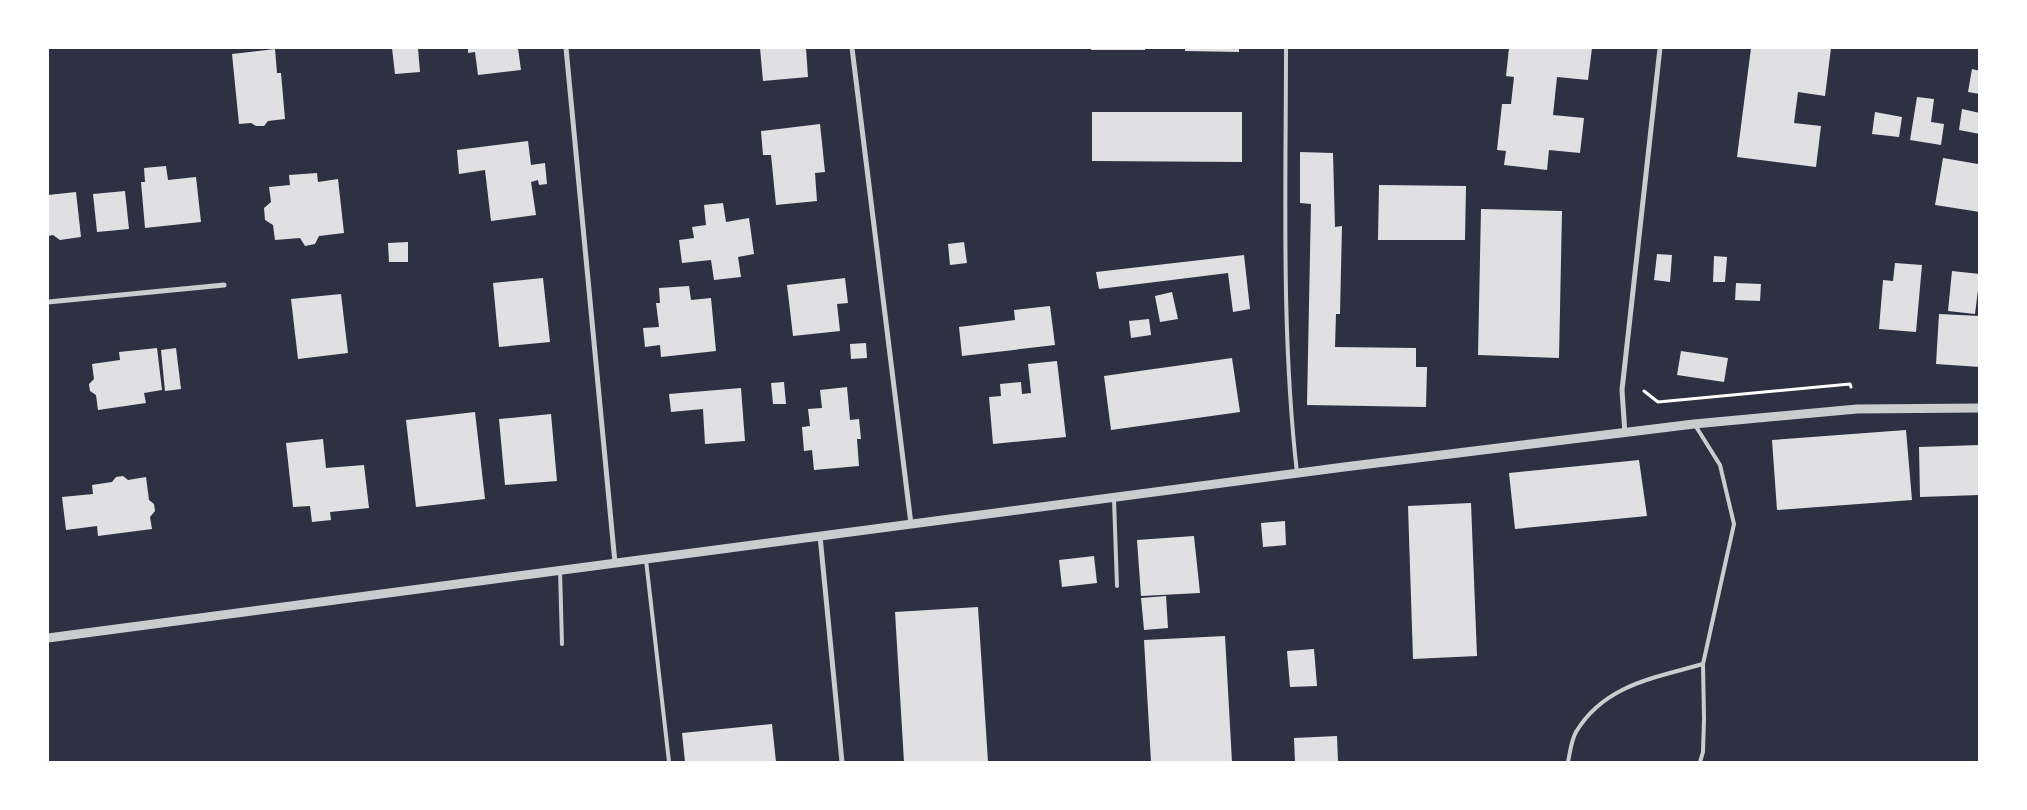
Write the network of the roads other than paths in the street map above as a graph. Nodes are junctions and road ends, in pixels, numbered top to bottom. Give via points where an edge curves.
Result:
1 (566, 48) edge
2 (852, 48) edge
3 (1286, 48) edge
4 (1660, 48) edge
5 (224, 285) dead end
6 (48, 302) edge
7 (1980, 408) edge
8 (1694, 424) junction
9 (1625, 434) junction
10 (1297, 473) junction
11 (1114, 497) junction
12 (910, 524) junction
13 (820, 536) junction
14 (646, 560) junction
15 (615, 563) junction
16 (560, 570) junction
17 (1117, 586) dead end
18 (48, 638) edge
19 (562, 644) dead end
20 (1703, 664) junction
21 (669, 762) edge
22 (842, 762) edge
23 (1568, 762) edge
24 (1700, 762) edge

1 - 15 street
2 - 12 street
3 - 10 lane via 1286,260 1291,420
4 - 9 street via 1622,390
5 - 6 street
7 - 8 street via 1857,409
8 - 9 street
8 - 20 lane via 1720,465 1734,524
9 - 10 street
10 - 11 street
11 - 12 street
11 - 17 lane
12 - 13 street
13 - 14 street
13 - 22 street
14 - 15 street
14 - 21 lane
15 - 16 street
16 - 18 street
16 - 19 lane
20 - 23 lane via 1625,687 1606,698 1575,734
20 - 24 lane via 1703,752

